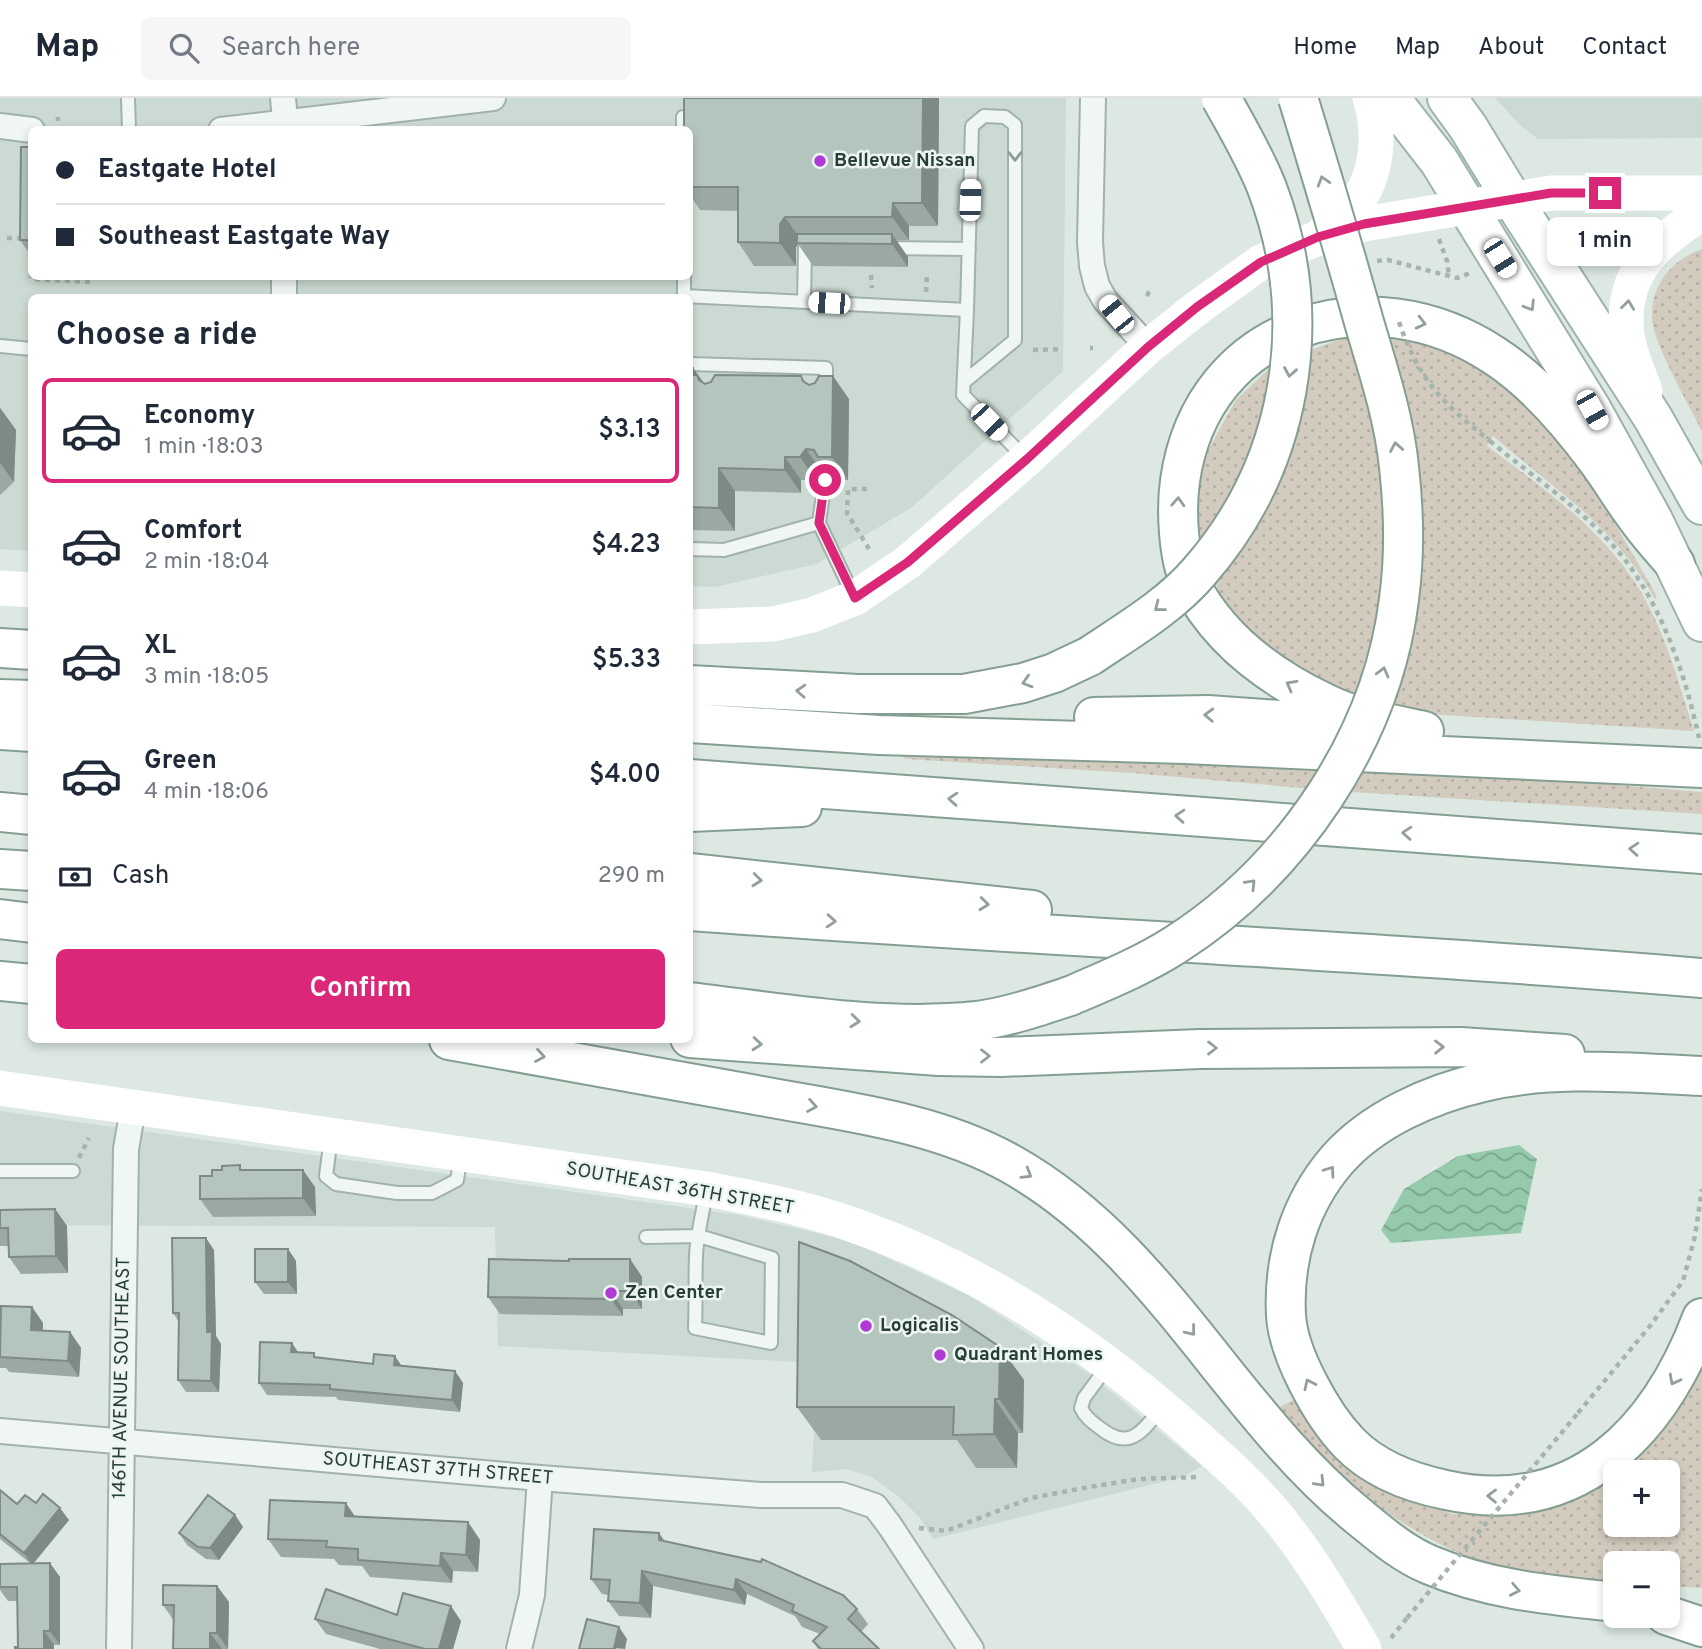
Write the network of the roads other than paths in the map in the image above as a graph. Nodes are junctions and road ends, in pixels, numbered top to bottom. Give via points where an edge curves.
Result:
1 (128, 98) edge
2 (493, 98) edge
3 (1093, 98) edge
4 (1221, 98) edge
5 (1298, 98) edge
6 (1370, 98) edge
7 (1391, 98) edge
8 (1447, 98) edge
9 (285, 117) edge
10 (0, 126) edge
11 (129, 126) edge
12 (241, 126) edge
13 (28, 130) edge
14 (1702, 193) edge
15 (1512, 199) junction
16 (1467, 207) junction
17 (1702, 213) edge
18 (1318, 237) junction
19 (831, 248) edge
20 (870, 248) edge
21 (969, 249) junction
22 (693, 296) edge
23 (804, 302) junction
24 (967, 310) junction
25 (0, 346) edge
26 (1148, 347) junction
27 (28, 349) edge
28 (693, 365) edge
29 (964, 382) junction
30 (826, 399) edge
31 (1653, 418) junction
32 (1027, 459) junction
33 (825, 480) edge
34 (1702, 505) edge
35 (819, 523) junction
36 (693, 549) edge
37 (1675, 564) junction
38 (0, 588) edge
39 (28, 590) edge
40 (855, 598) junction
41 (1702, 622) edge
42 (693, 626) edge
43 (0, 648) edge
44 (28, 650) edge
45 (693, 685) edge
46 (0, 699) edge
47 (28, 700) edge
48 (693, 722) edge
49 (693, 722) edge
50 (0, 730) edge
51 (1424, 731) junction
52 (28, 732) edge
53 (1684, 766) edge
54 (693, 779) edge
55 (0, 790) edge
56 (28, 792) edge
57 (894, 795) junction
58 (0, 812) edge
59 (693, 812) edge
60 (28, 815) edge
61 (1702, 854) edge
62 (0, 869) edge
63 (28, 871) edge
64 (693, 873) edge
65 (693, 911) edge
66 (0, 919) edge
67 (28, 922) edge
68 (1549, 965) junction
69 (1702, 978) edge
70 (0, 981) edge
71 (28, 984) edge
72 (693, 1002) edge
73 (693, 1038) edge
74 (465, 1043) edge
75 (1702, 1076) edge
76 (0, 1088) edge
77 (133, 1108) junction
78 (331, 1136) junction
79 (461, 1155) junction
80 (0, 1171) edge
81 (73, 1171) dead end
82 (707, 1189) junction
83 (699, 1236) junction
84 (646, 1237) dead end
85 (1702, 1318) edge
86 (1109, 1364) junction
87 (1163, 1407) junction
88 (0, 1431) edge
89 (121, 1440) junction
90 (540, 1478) junction
91 (1603, 1601) edge
92 (1680, 1604) edge
93 (1702, 1604) edge
94 (1680, 1620) edge
95 (1702, 1627) edge
96 (1376, 1646) edge
97 (119, 1649) edge
98 (519, 1649) edge
99 (971, 1649) edge

1 - 11 lane
2 - 9 street
3 - 26 street via 1092,266 1105,300
4 -> 45 main road, bridge via 1267,187 1286,252 1293,299 1293,355 1271,452 1229,534 1198,574 1090,656 1023,683 964,694
72 -> 5 main road, bridge via 921,1023 979,1021 1070,996 1174,946 1237,898 1284,849 1319,803 1363,730 1380,684 1399,601 1403,527 1391,419
6 - 18 main road via 1378,138 1368,184 1352,209
7 - 16 main road
8 - 15 main road
9 - 12 street
10 - 13 street
14 - 15 main road via 1551,193
15 - 16 main road
15 - 31 main road
16 - 18 main road via 1364,224
16 -> 37 main road via 1592,410
31 -> 17 main road via 1627,336 1627,304 1646,257 1670,233
18 - 26 main road via 1261,262
19 - 23 lane via 805,247
20 - 21 lane
21 - 24 lane
21 -> 29 lane via 972,126 984,116 1005,117 1015,125 1015,340
22 - 23 lane
23 - 24 lane
24 - 29 lane
25 - 27 lane
26 - 32 main road
28 - 30 lane via 722,371 826,368
29 - 32 lane via 963,395
31 - 34 main road
32 - 40 main road via 908,562
33 - 35 lane
35 - 36 lane via 724,550
35 - 40 lane
37 - 41 main road
51 -> 37 main road via 1327,705 1282,680 1219,627 1189,579 1176,505 1192,429 1212,393 1240,362 1271,339 1343,316 1398,318 1456,334 1496,356 1539,392
38 - 39 main road
40 - 42 main road via 773,624
43 - 44 main road
46 - 47 main road
51 -> 48 main road via 1208,715 965,722
49 - 53 main road via 879,736
50 - 52 main road
51 - 53 main road
54 - 57 main road
55 - 56 main road
57 - 59 main road via 783,810
61 -> 57 main road
58 - 60 main road
62 - 63 main road
64 -> 68 main road
65 -> 68 main road
66 - 67 main road
68 - 69 main road
70 - 71 main road
73 -> 75 main road via 951,1056 1460,1046 1550,1052
74 -> 91 main road via 879,1119 972,1146 1009,1163 1087,1217 1130,1258 1280,1441 1335,1498 1380,1535 1426,1564 1466,1579 1517,1592
85 -> 75 main road via 1667,1393 1619,1450 1554,1487 1507,1496 1469,1495 1417,1484 1350,1445 1316,1400 1298,1362 1286,1318 1287,1274 1295,1235 1310,1198 1339,1159 1400,1111 1440,1093 1534,1073
76 - 77 main road, SOUTHEAST 36TH STREET
77 - 78 main road, SOUTHEAST 36TH STREET
77 - 89 street, 146TH AVENUE SOUTHEAST via 126,1149
78 - 79 main road, SOUTHEAST 36TH STREET
78 - 79 lane via 326,1176 336,1184 432,1193 457,1180
79 - 82 main road, SOUTHEAST 36TH STREET
80 - 81 lane
82 - 83 lane
82 - 86 main road, SOUTHEAST 36TH STREET via 794,1206 907,1247 980,1280 1059,1327
83 - 83 lane via 695,1328 771,1343 772,1258
83 - 84 lane
86 - 87 main road, SOUTHEAST 36TH STREET
86 - 87 lane via 1081,1408 1112,1438 1132,1438
87 - 96 main road, SOUTHEAST 36TH STREET via 1271,1508
88 - 89 street, SOUTHEAST 37TH STREET
89 - 90 street, SOUTHEAST 37TH STREET
89 - 97 street, 146TH AVENUE SOUTHEAST
90 - 98 street via 532,1595
90 - 99 street, SOUTHEAST 37TH STREET via 761,1495 842,1495 875,1506
92 - 93 main road
94 - 95 main road

